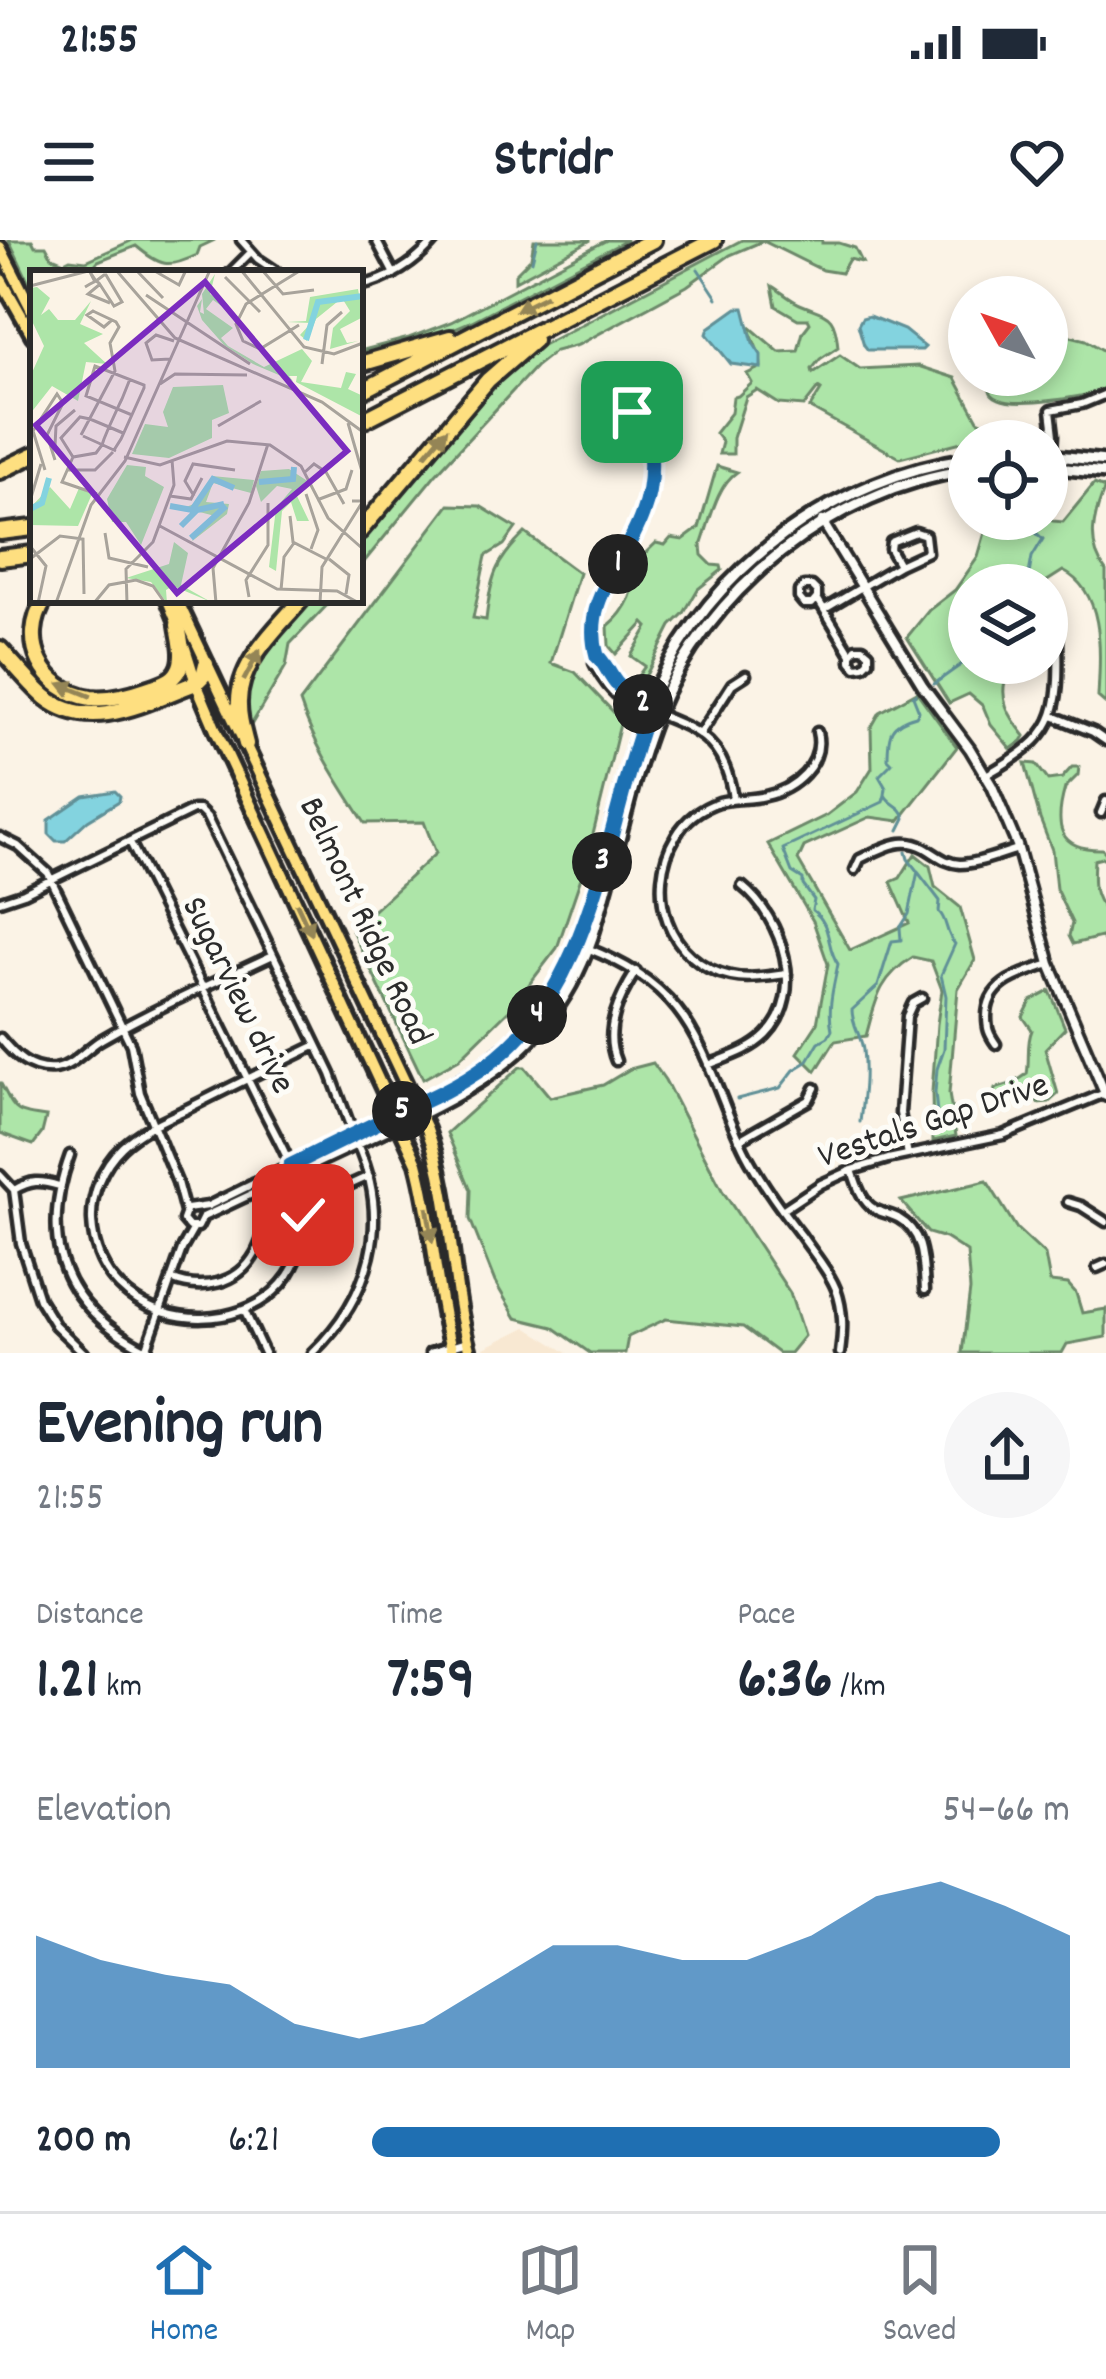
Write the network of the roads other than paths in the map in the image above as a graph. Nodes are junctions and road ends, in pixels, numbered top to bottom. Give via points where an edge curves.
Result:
1 (241, 240) edge
2 (376, 240) edge
3 (435, 240) edge
4 (653, 240) edge
5 (713, 240) edge
6 (0, 247) edge
7 (251, 252) junction
8 (233, 270) edge
9 (275, 270) edge
10 (394, 274) junction
11 (0, 278) edge
12 (633, 282) junction
13 (363, 285) edge
14 (30, 306) edge
15 (484, 328) junction
16 (30, 330) edge
17 (363, 363) edge
18 (363, 390) edge
19 (1106, 394) edge
20 (1052, 420) edge
21 (363, 424) edge
22 (650, 449) junction
23 (30, 456) edge
24 (1068, 461) edge
25 (1106, 461) edge
26 (948, 463) edge
27 (1068, 465) edge
28 (0, 471) edge
29 (1106, 473) edge
30 (948, 475) edge
31 (820, 518) junction
32 (30, 528) edge
33 (363, 528) edge
34 (0, 532) edge
35 (30, 554) edge
36 (0, 558) edge
37 (899, 566) junction
38 (863, 587) junction
39 (817, 598) dead end
40 (44, 603) edge
41 (173, 603) edge
42 (174, 603) edge
43 (298, 603) edge
44 (824, 610) junction
45 (178, 625) junction
46 (0, 649) edge
47 (851, 654) dead end
48 (206, 664) junction
49 (746, 675) dead end
50 (196, 682) junction
51 (1059, 684) edge
52 (650, 711) junction
53 (1053, 716) junction
54 (817, 732) dead end
55 (700, 734) junction
56 (1106, 741) edge
57 (245, 744) junction
58 (986, 775) junction
59 (733, 800) junction
60 (1106, 801) edge
61 (1101, 813) dead end
62 (0, 837) edge
63 (130, 842) junction
64 (1018, 849) junction
65 (855, 870) dead end
66 (51, 880) junction
67 (742, 886) dead end
68 (0, 901) edge
69 (583, 947) junction
70 (273, 955) junction
71 (1050, 964) junction
72 (635, 971) junction
73 (787, 974) junction
74 (203, 989) junction
75 (922, 998) dead end
76 (123, 1028) junction
77 (0, 1037) edge
78 (996, 1044) dead end
79 (317, 1045) junction
80 (616, 1061) dead end
81 (708, 1065) junction
82 (403, 1077) junction
83 (247, 1079) junction
84 (815, 1088) dead end
85 (441, 1093) junction
86 (1106, 1094) edge
87 (418, 1110) junction
88 (398, 1119) junction
89 (154, 1126) junction
90 (353, 1134) junction
91 (739, 1140) junction
92 (357, 1144) junction
93 (70, 1155) dead end
94 (908, 1155) junction
95 (292, 1170) junction
96 (852, 1170) junction
97 (0, 1175) edge
98 (369, 1176) junction
99 (177, 1182) junction
100 (59, 1186) junction
101 (14, 1190) junction
102 (301, 1202) junction
103 (1068, 1202) dead end
104 (782, 1210) junction
105 (199, 1211) junction
106 (184, 1212) junction
107 (303, 1215) junction
108 (1106, 1222) edge
109 (189, 1226) junction
110 (1106, 1264) edge
111 (1097, 1268) dead end
112 (171, 1280) junction
113 (925, 1290) dead end
114 (245, 1312) junction
115 (159, 1315) junction
116 (468, 1348) edge
117 (451, 1350) edge
118 (146, 1351) edge
119 (84, 1353) edge
120 (264, 1353) edge
121 (312, 1353) edge
122 (430, 1353) edge
123 (840, 1353) edge

1 - 7 street
2 - 10 street
3 - 10 street
4 -> 15 highway
5 - 12 highway
6 - 14 main road
7 - 8 street
7 - 9 street
10 - 13 street
11 - 16 main road
12 - 21 highway
33 -> 12 highway via 506,363
15 - 17 highway
15 - 18 highway
19 - 20 street via 1052,410
22 - 22 street via 645,413 635,410 629,422
22 - 52 street via 642,515 598,600 592,633 594,663 610,689 632,708
23 - 28 highway
24 - 25 main road
26 - 31 main road via 872,484
27 - 29 main road
30 - 31 main road
31 - 38 street
31 - 52 main road via 769,545 706,610 665,670
32 - 34 highway
35 - 36 highway
37 - 37 street via 927,552 922,533 891,542
37 - 38 street
38 - 44 street
38 - 58 street
39 - 44 street
45 -> 40 highway via 182,660 175,676 124,696 91,698 58,685 37,658 33,625
41 - 45 main road, Belmont Ridge Road
42 - 48 main road, Belmont Ridge Road
57 -> 43 highway via 244,675
44 - 47 street
45 - 50 main road, Belmont Ridge Road
46 - 50 highway via 46,697 75,712 124,710
48 - 50 highway
48 - 57 main road, Belmont Ridge Road
49 - 55 street
50 -> 88 main road, Belmont Ridge Road
51 - 53 street
52 - 55 street
52 - 69 main road
53 - 56 street
53 - 58 street via 1028,749
54 - 59 street via 819,753 796,782 769,796
55 - 59 street via 724,760
57 - 82 main road, Belmont Ridge Road
58 - 64 street
59 - 73 street via 703,809 679,831 661,875 662,908 707,967 740,977
60 - 61 street
62 - 66 street
63 - 66 street
63 - 70 street via 193,810 203,813
63 - 74 street, Sugarview drive
64 - 65 street via 955,863 895,843 860,859
64 - 71 street
66 - 68 street
66 - 76 street
67 - 73 street via 776,932
69 - 72 street
69 - 85 main road via 524,1030
69 - 87 main road via 559,1005 532,1039 479,1084
70 - 74 street
70 - 79 street
71 - 78 street via 994,991 987,1013
71 - 86 street
72 - 80 street via 613,1019
72 - 81 street via 683,1016
73 - 81 street via 769,1032
74 - 76 street
74 - 83 street, Sugarview drive
75 - 94 street via 907,1016 900,1113
76 - 77 street via 49,1069 20,1059
76 - 89 street
79 - 83 street
79 - 90 street
81 - 91 street
82 - 85 main road via 422,1094
82 - 87 main road, Belmont Ridge Road
83 - 89 street
83 - 95 street, Sugarview drive
84 - 91 street via 794,1111
85 - 87 main road
86 - 94 street, Vestals Gap Drive via 1019,1130
87 - 88 main road
87 - 116 main road, Belmont Ridge Road via 446,1194
88 - 90 street
88 - 92 street
88 -> 117 main road, Belmont Ridge Road via 430,1214
89 - 99 street
89 - 115 street via 112,1158 92,1216 105,1269 131,1300
90 - 95 street
91 - 104 street
92 - 95 street
92 - 98 street
93 - 100 street
94 - 96 street, Vestals Gap Drive
95 - 102 street, Sugarview drive
95 - 105 street
96 - 104 street, Vestals Gap Drive
96 - 113 street via 867,1203 916,1235
97 - 101 street
98 - 102 street
98 - 121 street via 366,1273 352,1305
99 - 105 street
99 - 106 street
100 - 101 street via 36,1180
100 - 118 street via 56,1229 69,1279 102,1323
101 - 119 street via 39,1299
102 - 107 street, Sugarview drive
103 - 108 street
104 - 123 street via 837,1291
105 - 106 street
105 - 109 street via 201,1224
106 - 109 street
107 - 112 street via 273,1224 249,1263 225,1280
107 - 114 street via 292,1267
109 - 112 street
110 - 111 street
112 - 115 street
114 - 115 street via 213,1323
114 - 120 street
115 - 118 street
116 - 117 street
117 - 122 street

